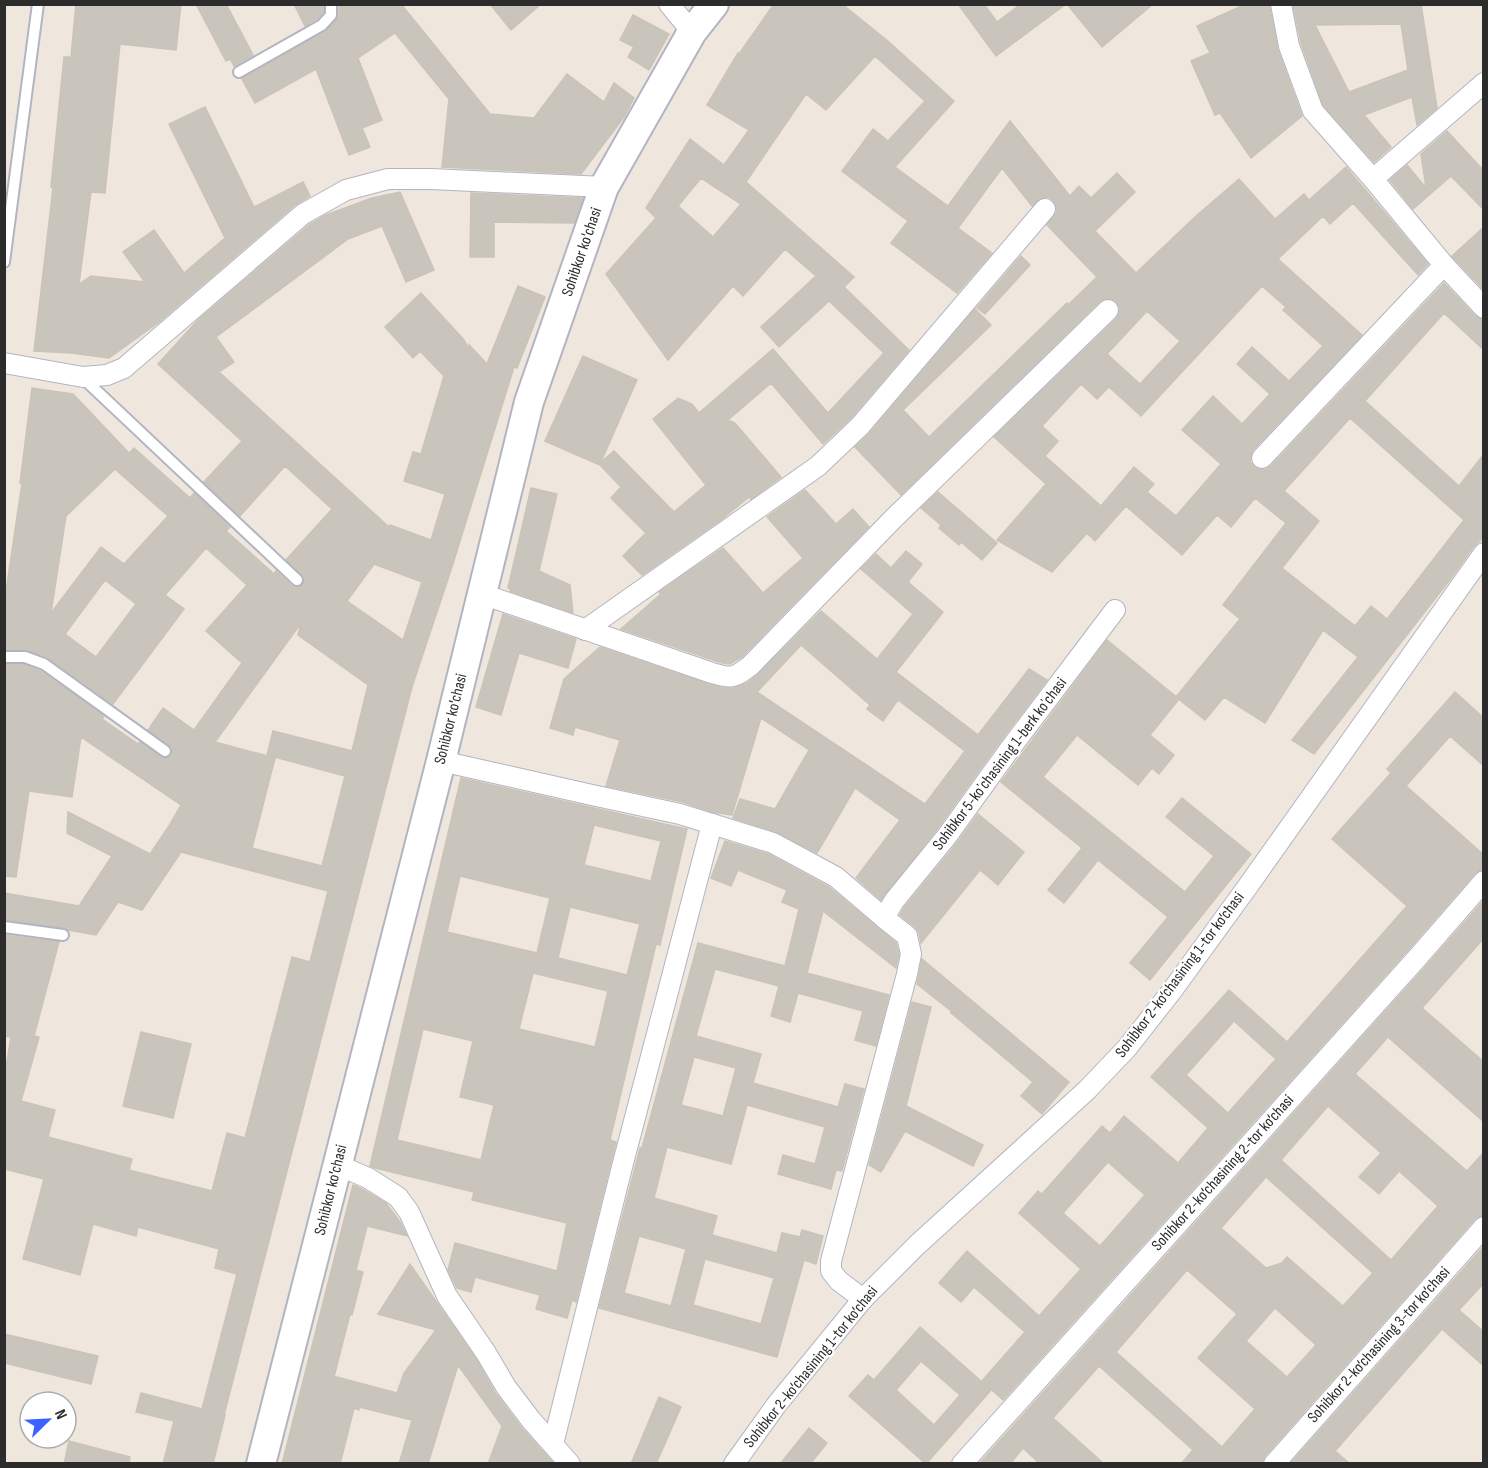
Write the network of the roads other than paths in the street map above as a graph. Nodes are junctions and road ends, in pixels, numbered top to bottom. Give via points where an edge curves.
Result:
1 (38, 4) edge
2 (331, 4) edge
3 (669, 4) edge
4 (714, 4) edge
5 (1281, 4) edge
6 (692, 33) junction
7 (238, 72) dead end
8 (1484, 83) edge
9 (1373, 179) junction
10 (604, 187) junction
11 (1045, 209) dead end
12 (4, 262) edge
13 (1444, 265) junction
14 (1484, 308) edge
15 (1108, 310) dead end
16 (4, 363) edge
17 (83, 377) junction
18 (1262, 458) dead end
19 (1484, 553) edge
20 (297, 580) dead end
21 (482, 594) junction
22 (1115, 610) dead end
23 (585, 630) junction
24 (4, 657) edge
25 (165, 751) dead end
26 (441, 761) junction
27 (712, 824) junction
28 (1484, 881) edge
29 (884, 918) junction
30 (4, 927) edge
31 (63, 935) dead end
32 (338, 1165) junction
33 (1484, 1227) edge
34 (863, 1299) junction
35 (553, 1444) junction
36 (261, 1464) edge
37 (570, 1464) edge
38 (734, 1464) edge
39 (962, 1464) edge
40 (1274, 1464) edge

1 - 12 lane
2 - 7 lane via 331,15 322,25
3 - 6 street
4 - 6 street, Sohibkor ko'chasi
5 - 9 street via 1289,46 1313,111
6 - 10 street, Sohibkor ko'chasi
8 - 9 street
9 - 13 street
10 - 17 street via 431,178 388,179 346,190 303,214 124,368 107,375
10 - 21 street, Sohibkor ko'chasi via 529,402
11 - 23 street via 860,426 818,466
13 - 14 street
13 - 18 street
15 - 23 street via 738,675 712,673
16 - 17 street
17 - 20 lane
19 - 34 street, Sohibkor 2-ko‘chasining 1-tor ko‘chasi via 1248,886 1127,1048
21 - 23 street
21 - 26 street, Sohibkor ko'chasi
22 - 29 street, Sohibkor 5-koʼchasining 1-berk koʼchasi
24 - 25 lane via 25,657 44,664
26 - 27 street
26 - 32 street, Sohibkor ko'chasi
27 - 29 street via 774,843 836,877
27 - 35 street
28 - 39 street, Sohibkor 2-ko‘chasining 2-tor ko‘chasi
29 - 34 street via 907,936 911,954 831,1261 831,1271 838,1281
30 - 31 lane
32 - 35 street via 398,1197 409,1212 447,1296 506,1387
32 - 36 street, Sohibkor ko'chasi
33 - 40 street, Sohibkor 2-ko‘chasining 3-tor ko‘chasi
34 - 38 street, Sohibkor 2-ko‘chasining 1-tor ko‘chasi via 777,1404
35 - 37 street

